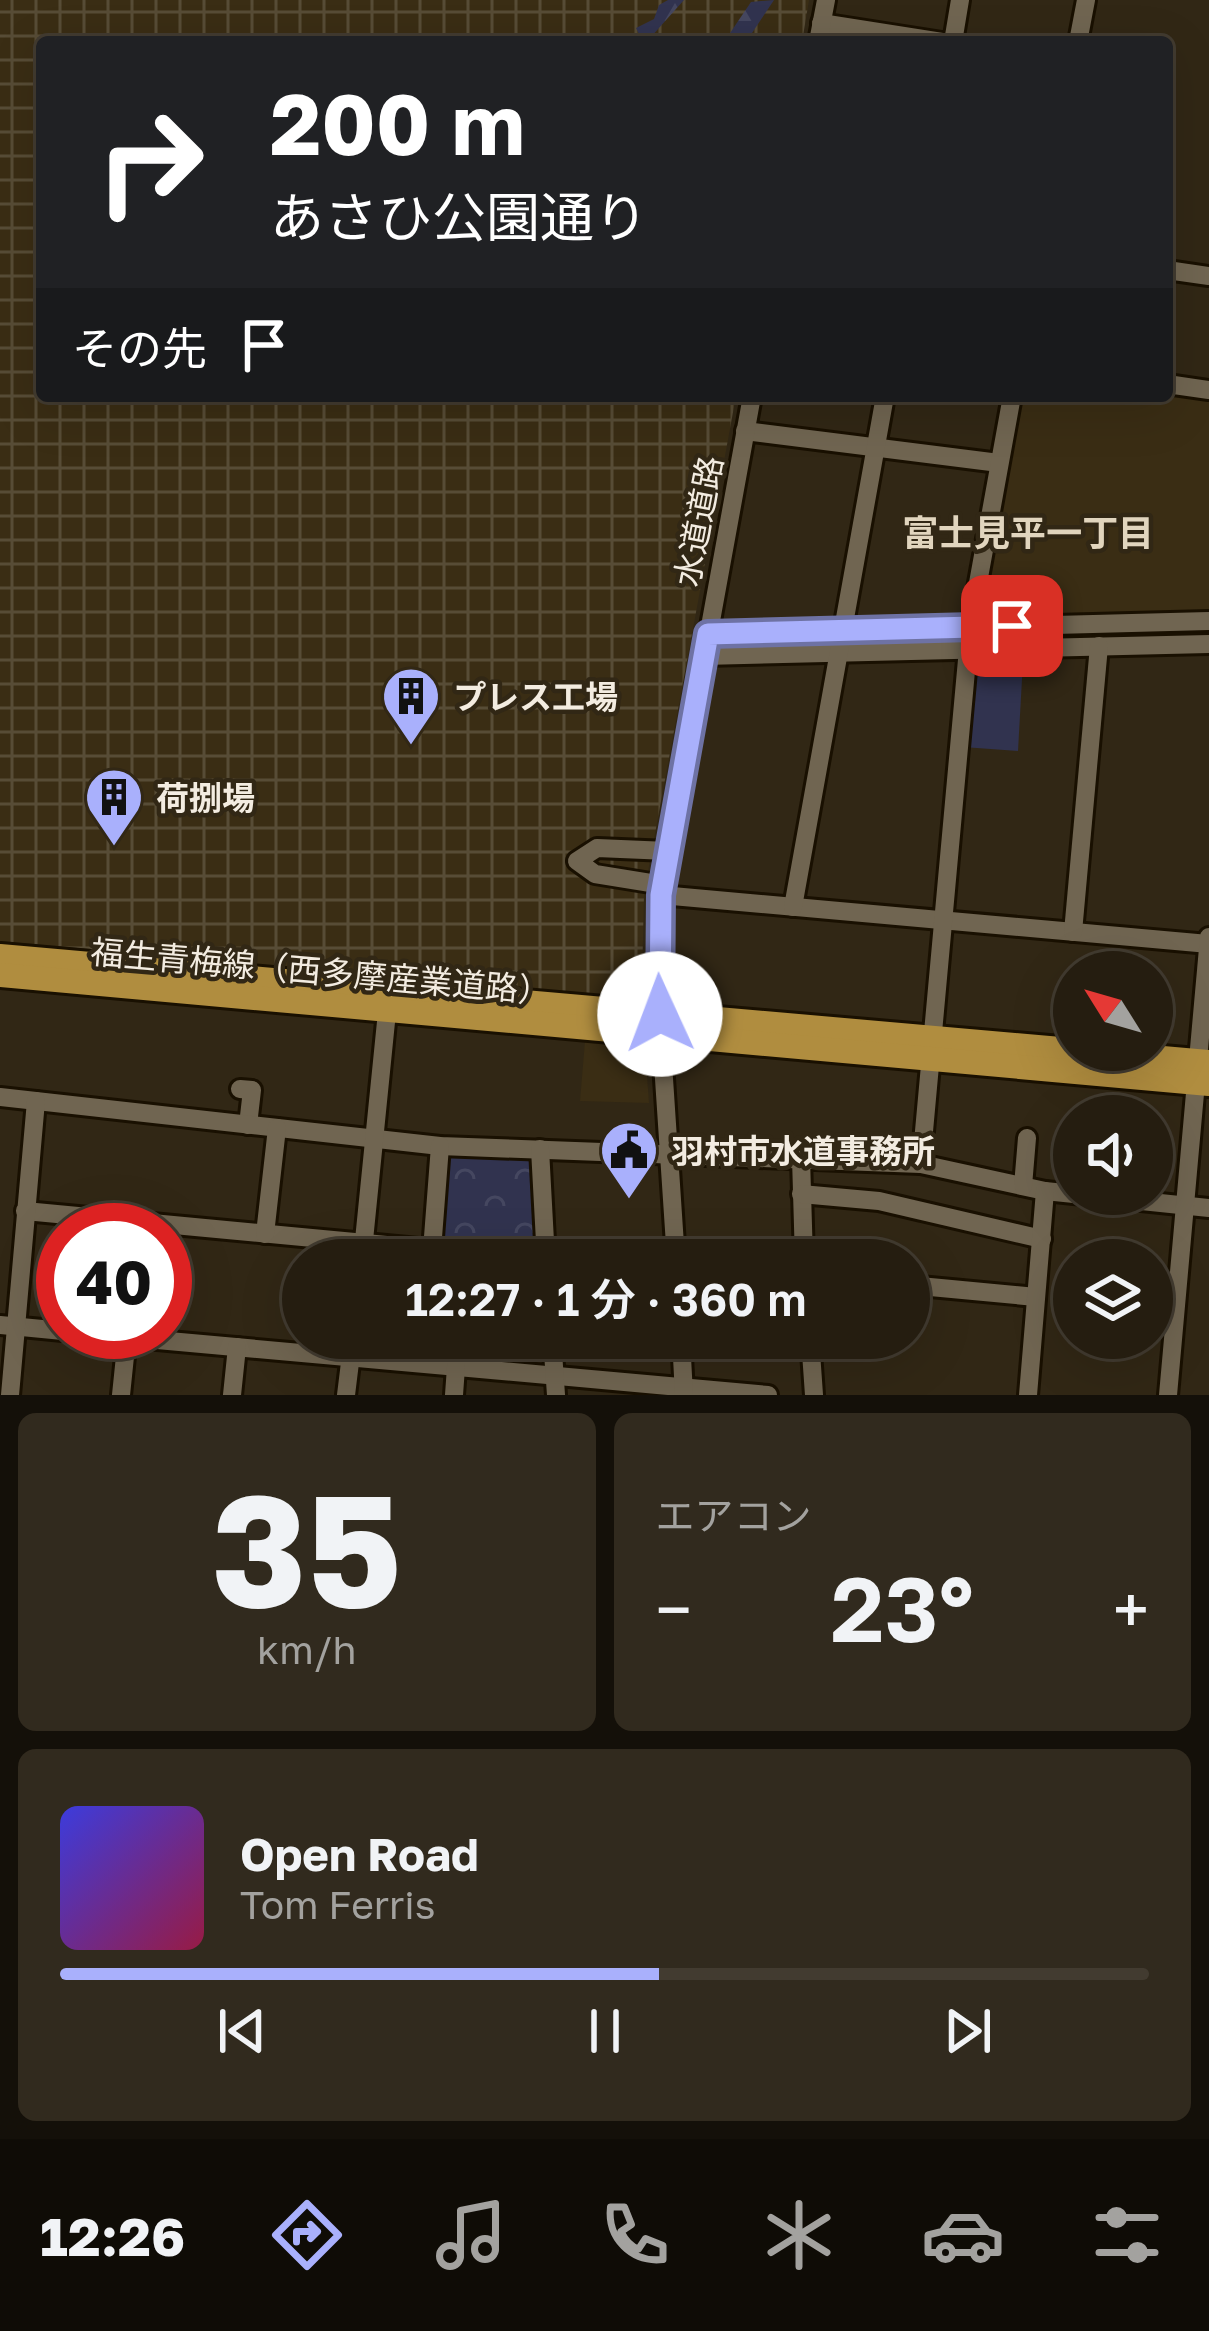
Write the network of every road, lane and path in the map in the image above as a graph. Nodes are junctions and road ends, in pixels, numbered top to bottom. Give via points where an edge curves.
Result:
1 (826, 0) edge
2 (960, 0) edge
3 (1087, 0) edge
4 (819, 32) edge
5 (868, 36) edge
6 (953, 36) edge
7 (1079, 36) edge
8 (1173, 271) edge
9 (1209, 276) edge
10 (1173, 385) edge
11 (1209, 390) edge
12 (751, 402) edge
13 (884, 402) edge
14 (1011, 402) edge
15 (746, 431) junction
16 (874, 447) junction
17 (999, 463) junction
18 (1209, 621) edge
19 (970, 627) junction
20 (844, 630) junction
21 (708, 634) junction
22 (1209, 644) edge
23 (1099, 646) junction
24 (969, 649) junction
25 (839, 654) junction
26 (704, 656) junction
27 (668, 850) junction
28 (662, 890) junction
29 (793, 907) junction
30 (943, 920) junction
31 (1072, 932) junction
32 (1209, 932) edge
33 (1209, 944) edge
34 (0, 956) edge
35 (0, 976) edge
36 (388, 1000) junction
37 (661, 1024) junction
38 (931, 1048) junction
39 (1203, 1072) edge
40 (240, 1089) dead end
41 (0, 1097) edge
42 (35, 1101) junction
43 (248, 1125) junction
44 (277, 1128) junction
45 (376, 1138) junction
46 (1027, 1138) dead end
47 (440, 1146) junction
48 (540, 1149) junction
49 (670, 1153) junction
50 (801, 1158) junction
51 (921, 1164) junction
52 (1023, 1186) junction
53 (1045, 1191) junction
54 (801, 1194) junction
55 (1185, 1205) junction
56 (1209, 1208) edge
57 (26, 1211) junction
58 (265, 1234) junction
59 (292, 1239) edge
60 (364, 1239) edge
61 (433, 1239) edge
62 (545, 1239) edge
63 (675, 1239) edge
64 (803, 1239) edge
65 (1042, 1239) junction
66 (930, 1287) edge
67 (1036, 1297) junction
68 (9, 1326) edge
69 (192, 1343) edge
70 (237, 1347) junction
71 (282, 1347) edge
72 (125, 1359) edge
73 (351, 1359) edge
74 (416, 1359) edge
75 (682, 1359) edge
76 (811, 1359) edge
77 (456, 1366) junction
78 (555, 1385) edge
79 (684, 1391) edge
80 (10, 1395) edge
81 (121, 1395) edge
82 (232, 1395) edge
83 (346, 1395) edge
84 (454, 1395) edge
85 (768, 1395) edge
86 (814, 1395) edge
87 (1028, 1395) edge
88 (1168, 1395) edge

1 - 4 street
2 - 6 street
3 - 7 street
4 - 5 street
8 - 9 street
10 - 11 street
12 - 15 street, 水道道路
13 - 16 street
14 - 17 street
15 - 16 street
15 - 21 street, 水道道路
16 - 17 street
16 - 20 street
17 - 19 street
18 - 19 street
19 - 20 street
19 - 24 street
20 - 21 street
20 - 25 street
21 - 26 street, 水道道路
22 - 23 street
23 - 24 street
23 - 31 street
24 - 25 street
24 - 30 street
25 - 26 street
25 - 29 street
26 - 27 street, 水道道路
27 - 28 street, 水道道路
27 - 28 street via 597,848 577,862
28 - 29 street
28 - 37 street, 水道道路
29 - 30 street
30 - 31 street
30 - 38 street
31 - 33 street
32 - 33 street
33 - 39 street
34 - 36 main road, 福生青梅線（西多摩産業道路）
35 - 36 main road, 福生青梅線（西多摩産業道路）
36 - 37 main road, 福生青梅線（西多摩産業道路）
36 - 45 street
37 - 38 main road, 福生青梅線（西多摩産業道路）
37 - 49 street, 水道道路
38 - 39 main road, 福生青梅線（西多摩産業道路）
38 - 51 street
39 - 55 street
40 - 43 street via 251,1090
41 - 42 street
42 - 43 street
42 - 57 street
43 - 44 street
44 - 45 street
44 - 58 street
45 - 47 street
45 - 60 street
46 - 52 street
47 - 48 street
47 - 61 street
48 - 49 street
48 - 62 street
49 - 50 street
49 - 63 street, 水道道路
50 - 51 street
50 - 54 street
51 - 52 street
52 - 53 street
53 - 55 street
53 - 65 street
54 - 64 street
54 - 65 street via 880,1201
55 - 56 street
55 - 88 street
57 - 58 street
57 - 68 street
58 - 59 street
65 - 67 street
66 - 67 street
67 - 87 street
68 - 80 street
69 - 70 street
70 - 71 street
70 - 82 street
72 - 81 street
73 - 83 street
74 - 77 street
75 - 79 street
76 - 86 street
77 - 78 street
77 - 84 street
78 - 79 street
79 - 85 street

